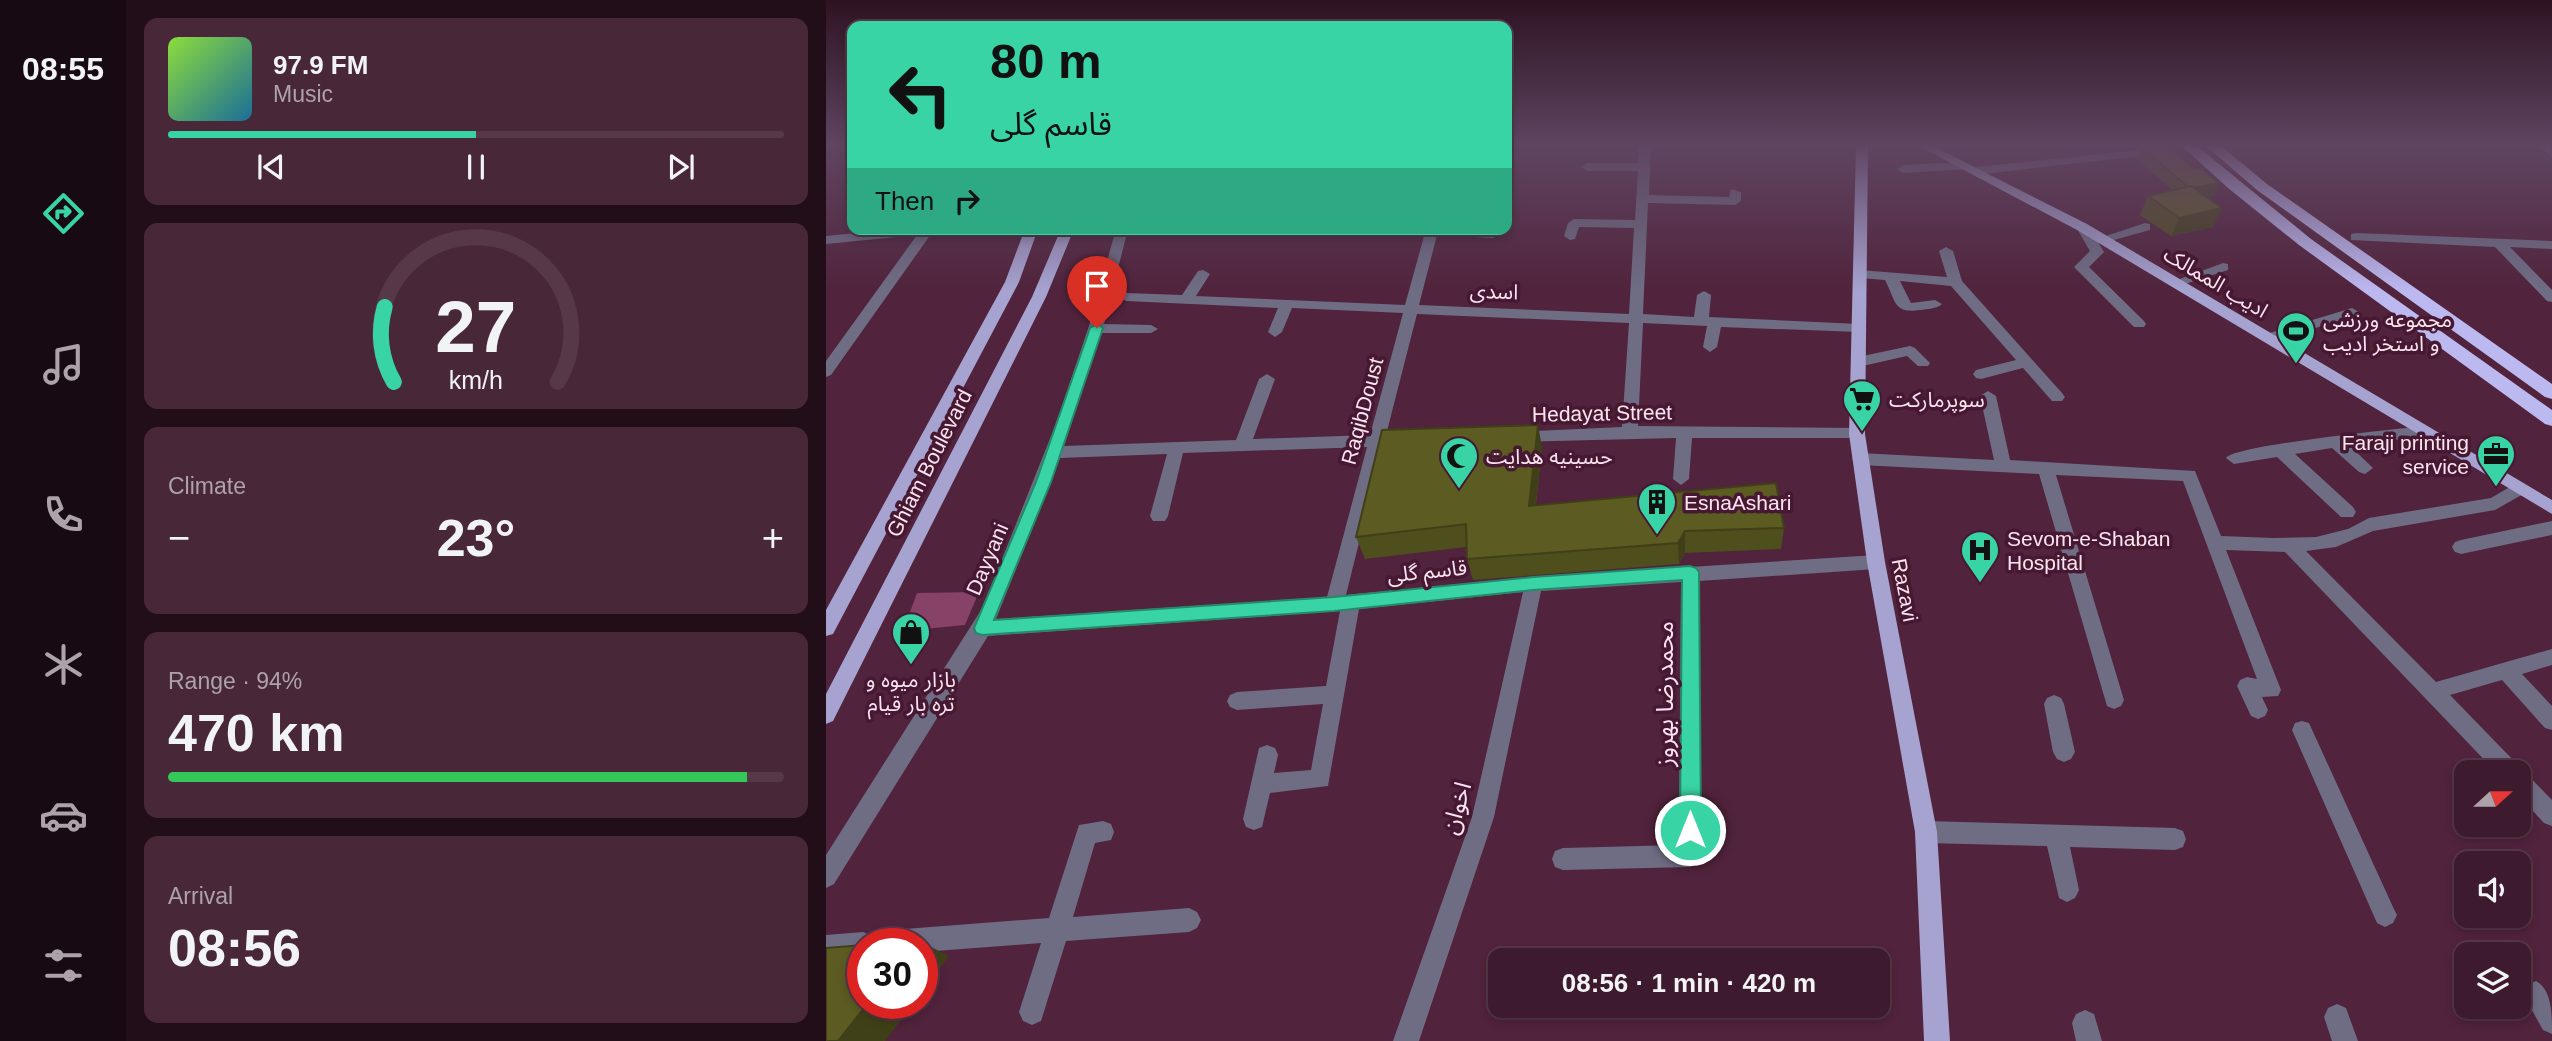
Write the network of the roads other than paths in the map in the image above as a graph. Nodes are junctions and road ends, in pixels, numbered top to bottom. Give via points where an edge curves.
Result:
1 (1642, 195) edge
2 (1735, 195) edge
3 (1861, 195) edge
4 (2020, 195) edge
5 (2246, 195) edge
6 (2273, 195) edge
7 (1642, 199) junction
8 (1641, 224) junction
9 (2082, 227) junction
10 (2145, 227) dead end
11 (879, 235) edge
12 (928, 235) edge
13 (1030, 235) edge
14 (1065, 235) edge
15 (1120, 235) edge
16 (1431, 235) edge
17 (1570, 236) dead end
18 (2356, 237) dead end
19 (2103, 239) junction
20 (826, 240) edge
21 (2499, 243) junction
22 (2552, 245) edge
23 (1946, 251) dead end
24 (2223, 267) dead end
25 (2378, 268) junction
26 (1203, 274) dead end
27 (1860, 274) junction
28 (2350, 274) junction
29 (1891, 276) junction
30 (1955, 282) junction
31 (2176, 283) junction
32 (1704, 295) dead end
33 (1126, 297) dead end
34 (2552, 298) edge
35 (1188, 299) junction
36 (1287, 304) junction
37 (1935, 304) dead end
38 (1410, 309) junction
39 (1482, 312) junction
40 (2353, 312) dead end
41 (1635, 318) junction
42 (1708, 322) junction
43 (2140, 324) dead end
44 (1097, 328) junction
45 (1859, 328) junction
46 (1151, 329) dead end
47 (1476, 330) dead end
48 (1275, 332) dead end
49 (2268, 338) junction
50 (1710, 347) dead end
51 (1858, 362) junction
52 (2027, 362) junction
53 (1923, 363) dead end
54 (826, 372) edge
55 (1980, 373) dead end
56 (1267, 379) dead end
57 (2548, 386) edge
58 (1987, 397) dead end
59 (2057, 397) dead end
60 (2552, 419) edge
61 (1630, 432) junction
62 (1684, 432) junction
63 (2425, 432) junction
64 (1857, 434) junction
65 (1496, 437) edge
66 (1416, 439) edge
67 (1376, 441) junction
68 (2335, 442) junction
69 (1242, 446) junction
70 (1176, 449) junction
71 (2280, 450) junction
72 (1055, 452) junction
73 (2234, 458) dead end
74 (1860, 459) junction
75 (2003, 465) junction
76 (2045, 467) junction
77 (2365, 467) dead end
78 (1681, 479) dead end
79 (2519, 489) junction
80 (2552, 508) edge
81 (2347, 512) dead end
82 (1159, 516) dead end
83 (2552, 528) edge
84 (2215, 542) junction
85 (2291, 547) junction
86 (2461, 547) dead end
87 (1876, 562) junction
88 (1690, 572) junction
89 (1533, 584) junction
90 (1342, 603) junction
91 (826, 628) edge
92 (982, 628) junction
93 (2552, 657) edge
94 (2506, 670) junction
95 (2431, 692) junction
96 (1335, 694) junction
97 (2114, 700) dead end
98 (1237, 701) dead end
99 (2054, 704) dead end
100 (2258, 710) dead end
101 (826, 715) edge
102 (2552, 721) edge
103 (2302, 730) dead end
104 (2064, 752) dead end
105 (1268, 755) dead end
106 (2499, 760) edge
107 (1261, 784) junction
108 (2531, 793) edge
109 (2552, 815) edge
110 (1254, 818) dead end
111 (1103, 832) dead end
112 (1926, 832) junction
113 (2057, 837) junction
114 (2175, 839) dead end
115 (1563, 859) dead end
116 (826, 876) edge
117 (2067, 890) dead end
118 (2385, 915) dead end
119 (1189, 919) dead end
120 (1057, 930) junction
121 (938, 939) edge
122 (847, 945) edge
123 (826, 947) edge
124 (2536, 994) dead end
125 (1032, 1012) dead end
126 (2552, 1021) edge
127 (1406, 1041) edge
128 (1937, 1041) edge

1 - 7 street
2 - 7 street via 1735,201
3 - 27 main road, Razavi
4 - 9 main road, ادیب الممالک
5 - 28 highway
6 - 25 highway
7 - 8 street
8 - 17 street via 1574,223
8 - 41 street
9 - 19 main road, ادیب الممالک
9 - 43 street via 2097,252 2081,267
10 - 19 street
11 - 20 street
12 - 54 street
13 - 91 main road, Ghiam Boulevard via 1012,282
14 - 101 main road, Ghiam Boulevard via 1039,297
15 - 44 street, Dayyani
16 - 38 street, RaqibDoust
18 - 21 street
19 - 31 main road, ادیب الممالک
21 - 22 street
21 - 34 street
23 - 30 street
24 - 31 street
25 - 28 highway via 2351,262 2347,265
25 - 57 highway
26 - 35 street
27 - 29 street
27 - 45 main road, Razavi
28 - 60 highway
29 - 30 street
29 - 37 street via 1906,308
30 - 52 street
31 - 49 main road, ادیب الممالک
32 - 42 street
33 - 35 street, اسدی
35 - 36 street, اسدی
36 - 38 street, اسدی
36 - 48 street
38 - 39 street, اسدی
38 - 67 street, RaqibDoust
39 - 41 street, اسدی
39 - 47 street
40 - 49 street
41 - 42 street, اسدی
41 - 61 street
42 - 45 street, اسدی
42 - 50 street
44 - 46 street
44 - 72 street, Dayyani
45 - 51 main road, Razavi
49 - 63 main road, ادیب الممالک
51 - 53 street via 1910,351
51 - 64 main road, Razavi
52 - 55 street
52 - 59 street
56 - 69 street
58 - 75 street
61 - 62 street, Hedayat Street
61 - 65 street, Hedayat Street
62 - 64 street, Hedayat Street
62 - 78 street
63 - 68 street
63 - 79 main road, ادیب الممالک
64 - 74 main road, Razavi
66 - 67 street
67 - 69 street
67 - 90 street, RaqibDoust
68 - 71 street
68 - 77 street
69 - 70 street
70 - 72 street
70 - 82 street
71 - 73 street
71 - 81 street
72 - 92 street, Dayyani
74 - 75 street
74 - 87 main road, Razavi
75 - 76 street
76 - 84 street via 2189,475
76 - 97 street
79 - 80 main road, ادیب الممالک
79 - 85 street via 2495,504 2369,525 2358,533
83 - 86 street
84 - 85 street
84 - 100 street via 2271,690 2246,686
85 - 95 street
87 - 88 street, قاسم گلی
87 - 112 main road, Razavi
88 - 89 street, قاسم گلی
88 - 115 street, محمدرضا بهروز via 1690,856
89 - 90 street, قاسم گلی
89 - 127 street, اخوان via 1483,817
90 - 92 street, قاسم گلی
90 - 96 street, RaqibDoust
92 - 116 street, Dayyani
93 - 94 street
94 - 95 street
94 - 102 street
95 - 106 street
96 - 98 street
96 - 107 street, RaqibDoust via 1320,779
99 - 104 street
103 - 118 street
105 - 107 street
107 - 110 street
108 - 109 street
111 - 120 street via 1087,833
112 - 113 street
112 - 128 main road, Razavi
113 - 114 street
113 - 117 street
119 - 120 street
120 - 121 street
120 - 125 street
122 - 123 street
124 - 126 street

